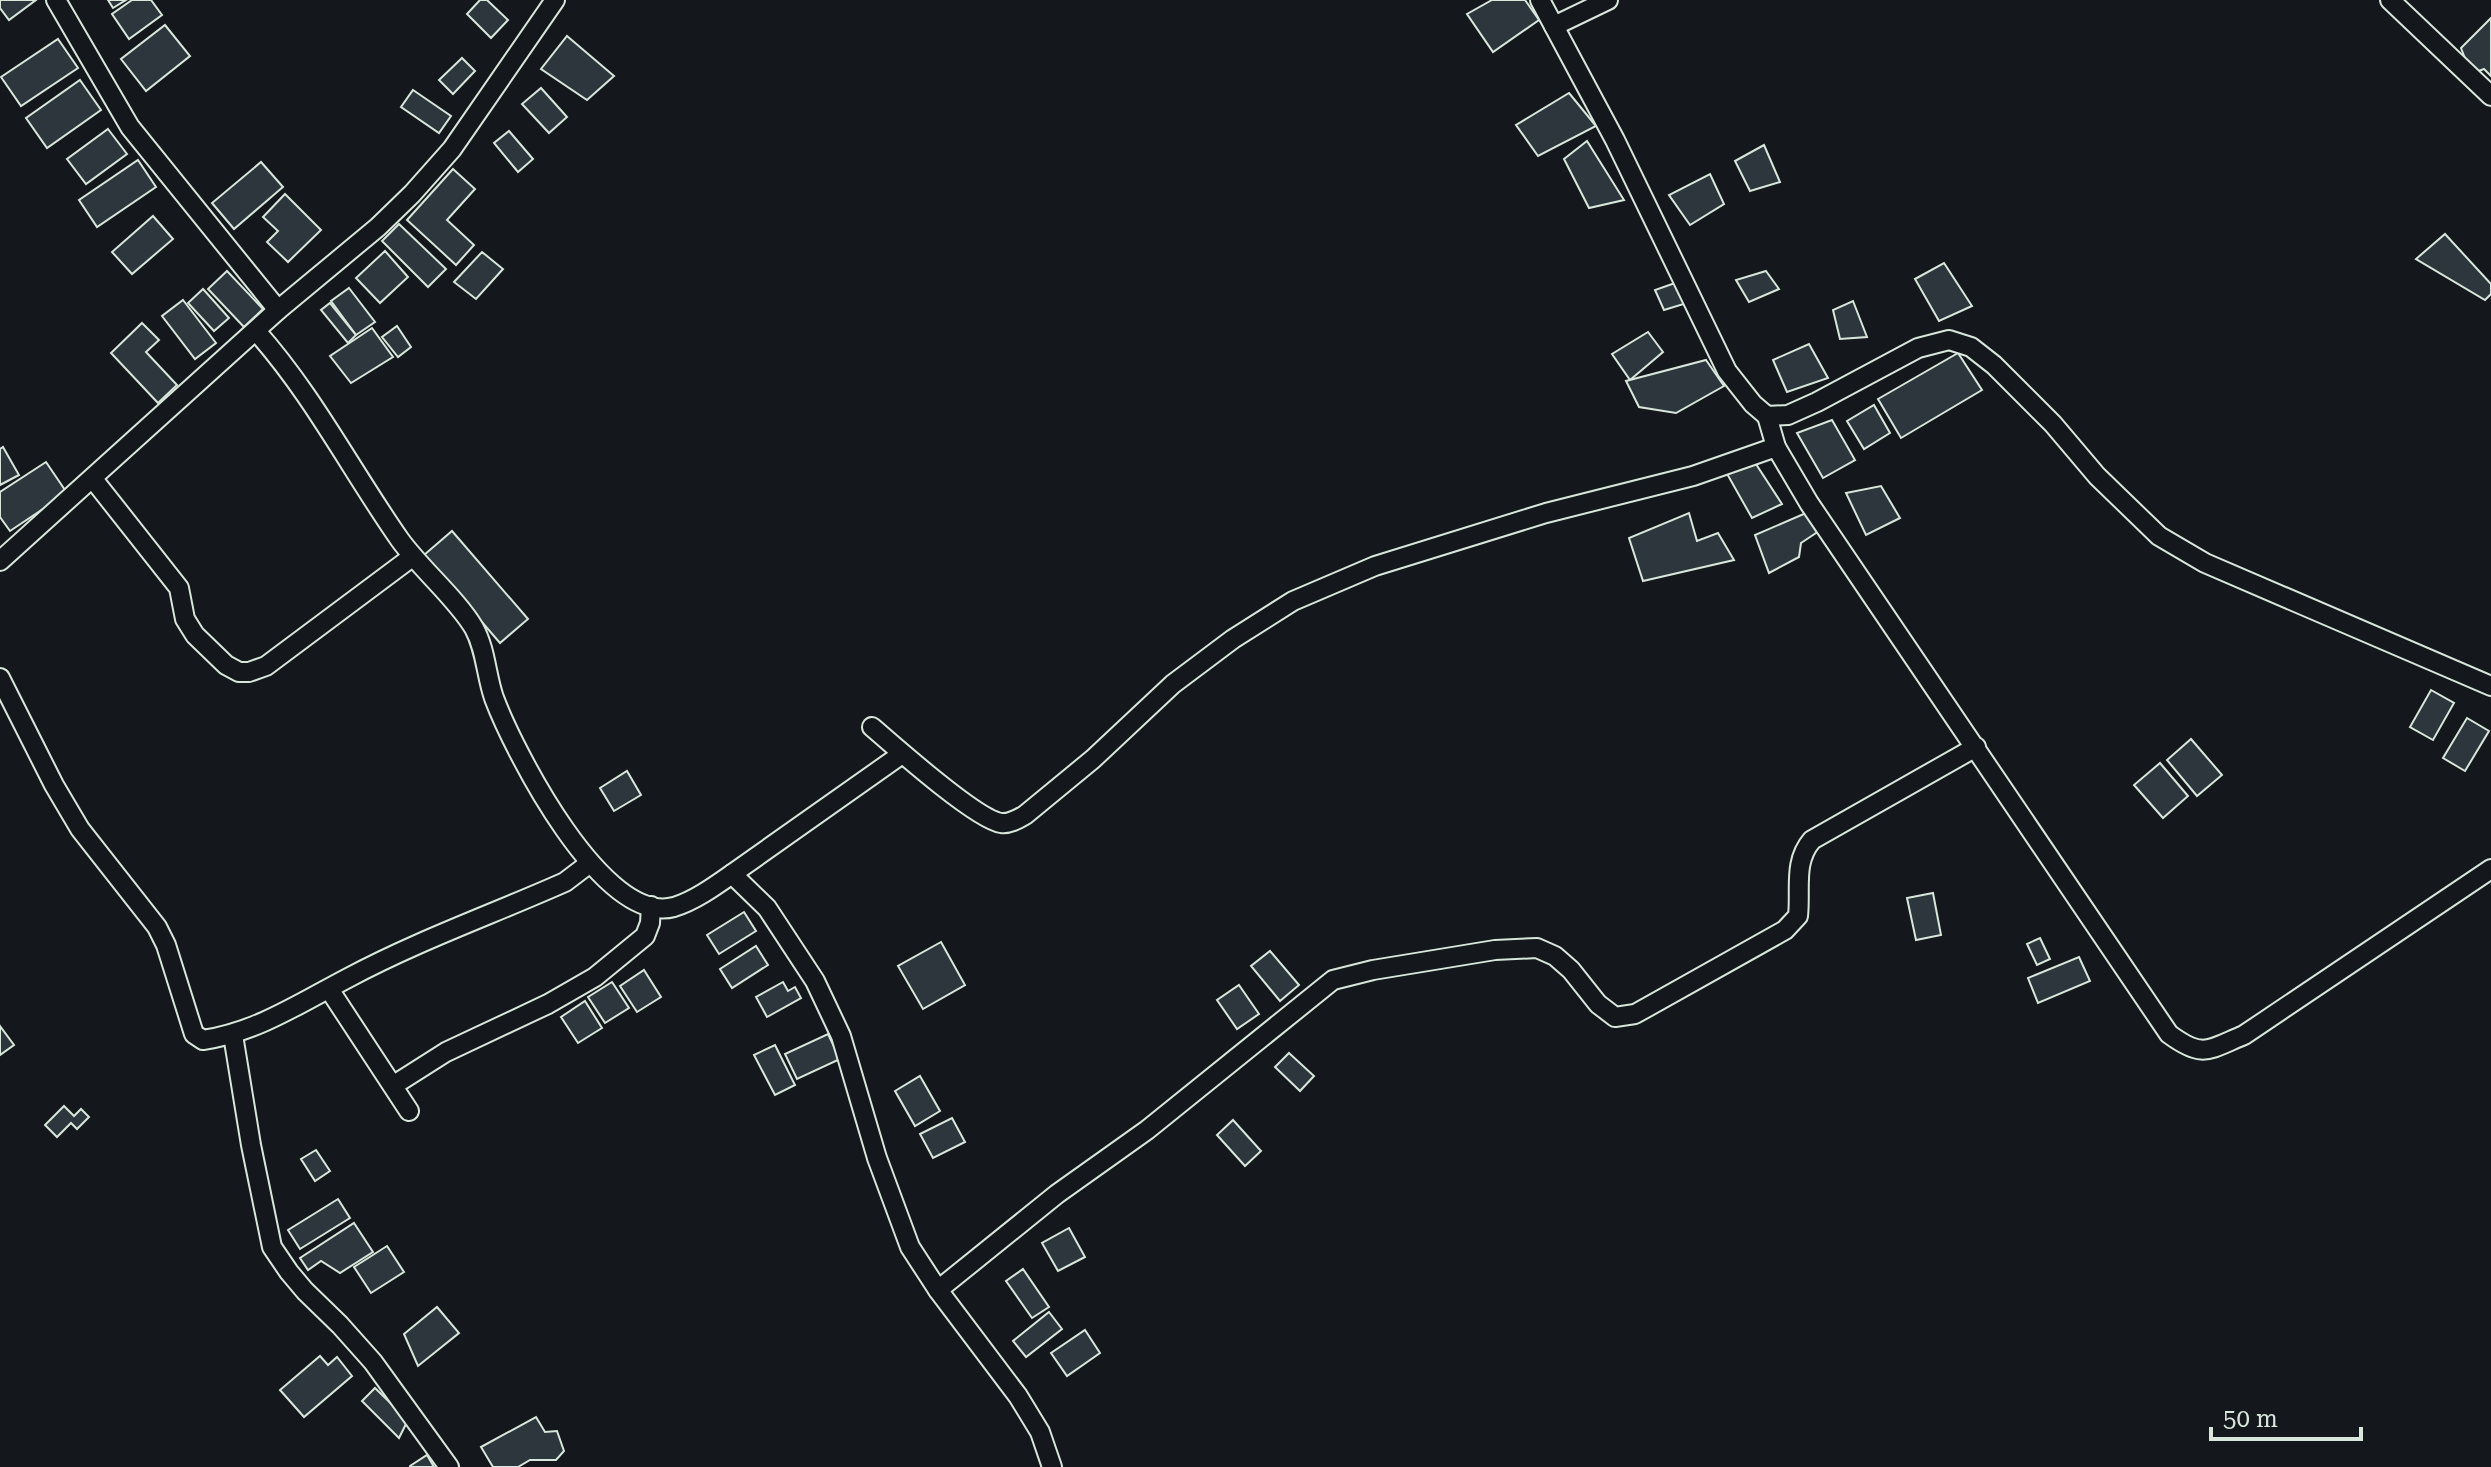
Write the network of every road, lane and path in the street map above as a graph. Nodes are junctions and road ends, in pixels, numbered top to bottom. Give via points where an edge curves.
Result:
1 (56, 0) edge
2 (555, 0) edge
3 (1540, 0) edge
4 (1608, 0) edge
5 (2390, 0) edge
6 (1554, 26) junction
7 (2491, 96) edge
8 (278, 310) junction
9 (256, 331) junction
10 (1767, 416) junction
11 (1776, 447) junction
12 (93, 479) junction
13 (412, 557) junction
14 (0, 561) edge
15 (0, 678) edge
16 (2491, 686) edge
17 (872, 727) dead end
18 (1976, 747) junction
19 (902, 754) junction
20 (586, 867) junction
21 (2491, 869) edge
22 (732, 874) junction
23 (651, 914) junction
24 (329, 989) junction
25 (217, 1037) junction
26 (394, 1085) junction
27 (409, 1111) dead end
28 (938, 1290) junction
29 (449, 1467) edge
30 (1052, 1467) edge

1 - 8 street via 130,127
2 - 8 street via 452,149 412,194
3 - 6 street
4 - 6 street
5 - 7 street
6 - 10 street via 1727,371
8 - 9 street
9 - 12 street
9 - 13 street via 287,366
10 - 11 street
10 - 16 street via 1788,415 1817,402 1918,348 1949,340 1971,347 2159,536 2205,563
11 - 18 street
11 - 19 street via 1693,476 1546,513 1375,566 1293,601 1173,684 1093,759 1012,822 989,818
12 - 13 street via 179,588 185,619 195,635 239,672 266,666
12 - 14 street
13 - 20 street via 473,626 493,696 516,748
15 - 25 street via 80,829 157,927 194,1034
17 - 19 street
18 - 21 street via 2169,1034 2189,1049 2207,1051 2244,1035
18 - 28 street via 1812,840 1799,865 1798,916 1785,930 1635,1014 1615,1017 1571,970 1537,948 1480,952 1333,980
19 - 22 street
20 - 23 street
20 - 24 street via 565,882
22 - 23 street
22 - 28 street via 767,908 815,981 841,1036 910,1247
23 - 26 street via 645,936 595,977 446,1052
24 - 25 street via 279,1016
24 - 26 street
25 - 29 street via 251,1145 272,1247 305,1291 373,1362
26 - 27 street
28 - 30 street via 1018,1396 1040,1432

